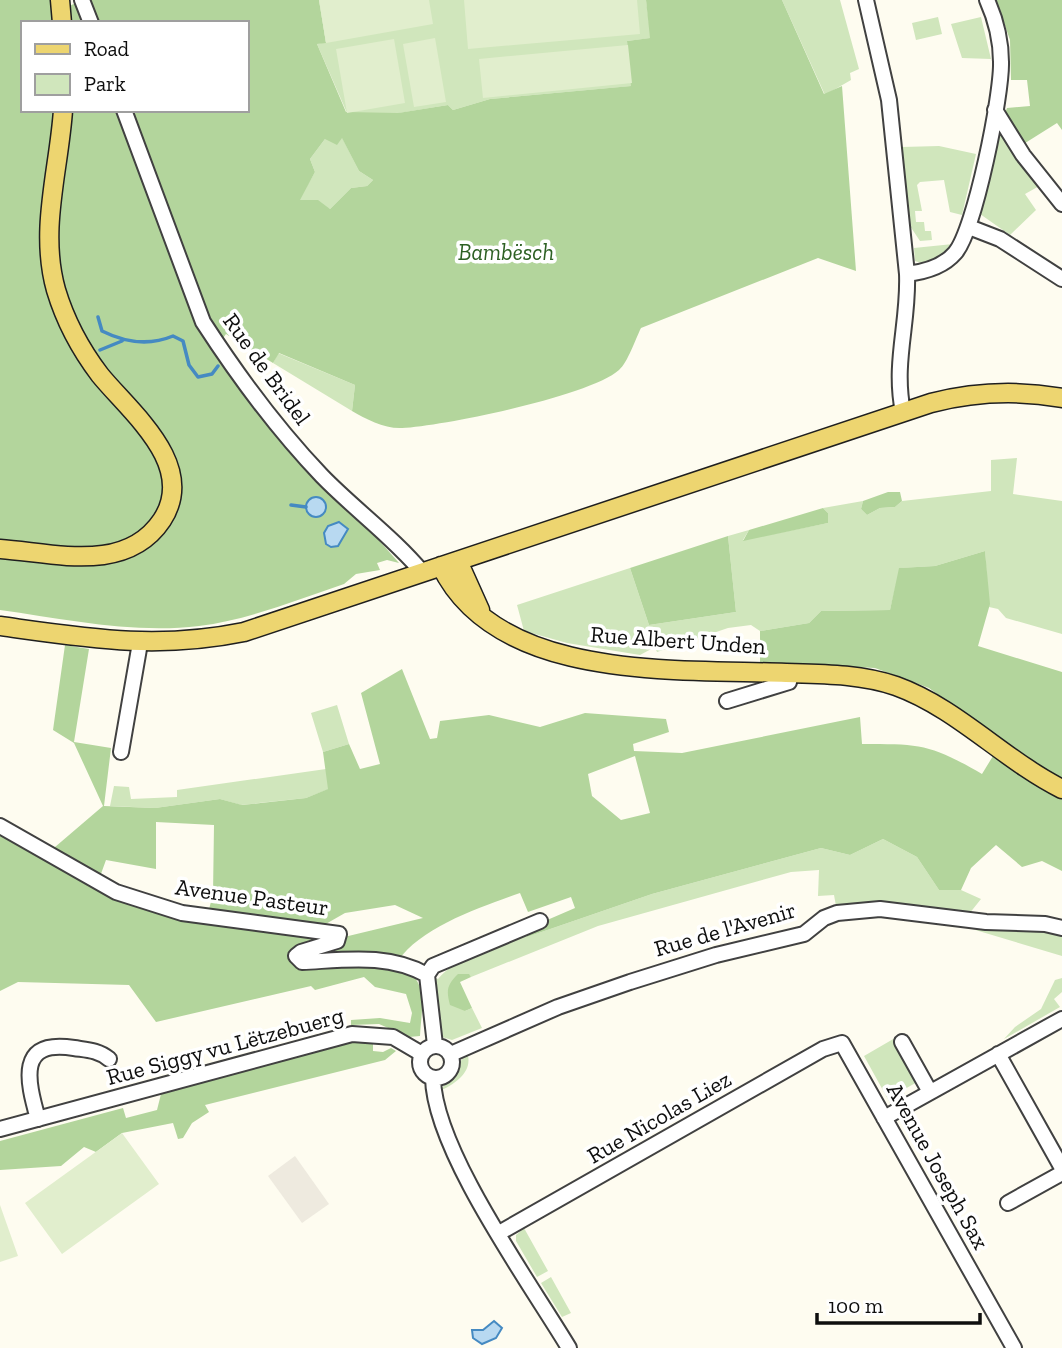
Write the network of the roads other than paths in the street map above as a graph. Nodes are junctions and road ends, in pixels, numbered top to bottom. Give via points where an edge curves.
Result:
1 (60, 0) edge
2 (82, 0) edge
3 (866, 0) edge
4 (987, 0) edge
5 (62, 21) edge
6 (90, 21) edge
7 (995, 110) junction
8 (63, 112) edge
9 (125, 112) edge
10 (1062, 204) edge
11 (969, 227) junction
12 (907, 274) junction
13 (1062, 279) edge
14 (1062, 398) edge
15 (903, 412) junction
16 (0, 549) edge
17 (449, 564) junction
18 (423, 573) junction
19 (0, 626) edge
20 (140, 643) junction
21 (791, 673) junction
22 (727, 701) dead end
23 (121, 752) dead end
24 (1062, 789) edge
25 (0, 825) edge
26 (540, 921) dead end
27 (1062, 928) edge
28 (427, 975) junction
29 (1062, 1019) edge
30 (902, 1042) dead end
31 (842, 1043) joint
32 (435, 1045) junction
33 (422, 1054) junction
34 (451, 1054) junction
35 (998, 1054) junction
36 (109, 1059) dead end
37 (433, 1078) junction
38 (930, 1093) junction
39 (884, 1118) junction
40 (37, 1119) junction
41 (0, 1129) edge
42 (1062, 1170) edge
43 (1008, 1203) dead end
44 (499, 1233) junction
45 (569, 1348) edge
46 (1014, 1348) edge

1 - 5 main road
2 - 6 street
3 - 12 street via 889,100
4 - 7 street via 999,36 1001,63
7 - 10 street
7 - 11 street
8 - 16 main road via 49,216 56,289 69,325 93,364 164,453 170,496 165,516 153,533 135,548 116,555
9 - 18 street, Rue de Bridel via 203,322 323,477
11 - 12 street via 955,253 939,266
11 - 13 street via 1000,239
12 - 15 street via 908,300 897,370
14 - 15 main road via 985,394
15 - 17 main road
17 - 18 main road
17 - 21 main road, Rue Albert Unden via 486,619 522,640 582,659 646,667
18 - 20 main road via 244,632 184,642
19 - 20 main road
20 - 23 street
21 - 22 street, Rue Albert Unden via 789,682
21 - 24 main road, Rue Albert Unden via 864,678 895,686 946,712 1032,774
25 - 28 street, Avenue Pasteur via 116,892 207,917 339,933 337,941 301,952 296,956 302,962 398,961
26 - 28 street via 433,966
27 - 34 street, Rue de l'Avenir via 880,909 837,913 804,934 629,982
28 - 32 street
29 - 35 street
30 - 38 street
31 - 39 street, Avenue Joseph Sax
31 - 44 street, Rue Nicolas Liez via 823,1049
32 - 33 street
32 - 34 street
33 - 37 street via 423,1071
33 - 40 street, Rue Siggy vu Lëtzebuerg via 393,1037 352,1034
34 - 37 street via 450,1070
35 - 38 street
35 - 42 street
36 - 40 street, Rue Siggy vu Lëtzebuerg via 101,1052 43,1046 28,1074
37 - 44 street via 433,1097 452,1148
38 - 39 street
39 - 46 street, Avenue Joseph Sax
40 - 41 street, Rue Siggy vu Lëtzebuerg
42 - 43 street
44 - 45 street

